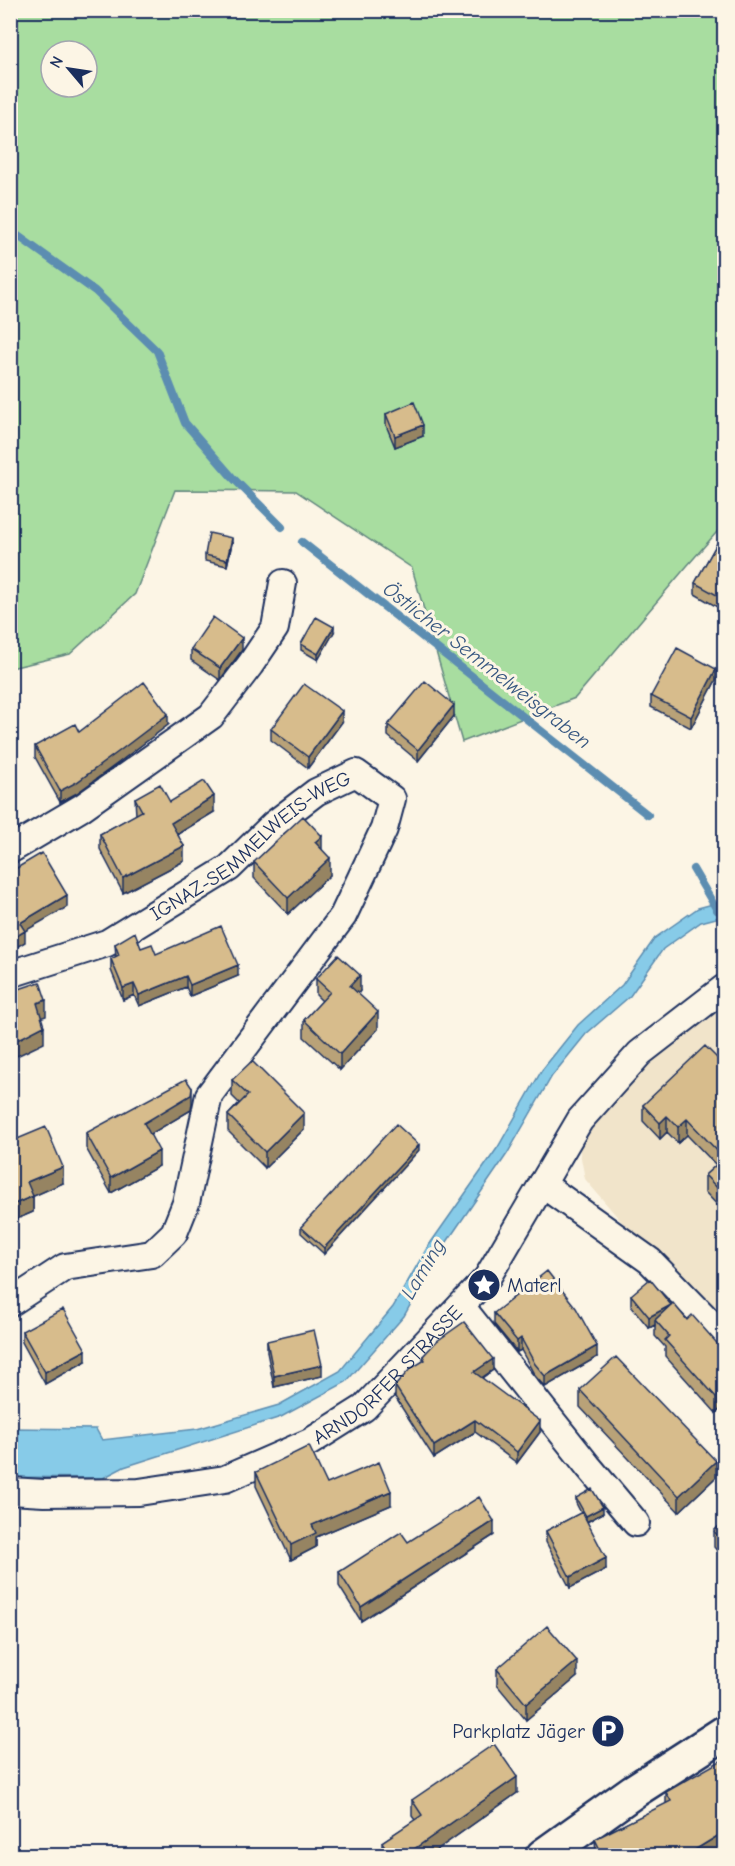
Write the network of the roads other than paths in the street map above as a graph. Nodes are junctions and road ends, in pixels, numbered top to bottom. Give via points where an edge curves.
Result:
1 (283, 583) dead end
2 (10, 850) edge
3 (10, 974) edge
4 (724, 988) edge
5 (542, 1184) junction
6 (10, 1303) edge
7 (461, 1306) junction
8 (724, 1337) edge
9 (10, 1491) edge
10 (636, 1523) dead end
11 (724, 1733) edge
12 (543, 1856) edge

1 - 2 street via 274,628 211,716 81,808
3 - 6 street, IGNAZ-SEMMELWEIS-WEG via 108,943 229,868 274,824 316,792 356,773 392,799 384,829 343,916 209,1095 186,1203 174,1233 152,1254 65,1267
4 - 5 street, ARNDORFER STRASSE via 640,1053 580,1120
5 - 7 street, ARNDORFER STRASSE via 487,1278
5 - 8 street via 650,1261
7 - 9 street, ARNDORFER STRASSE via 364,1408 310,1442 225,1479 139,1492
7 - 10 street
11 - 12 main road

